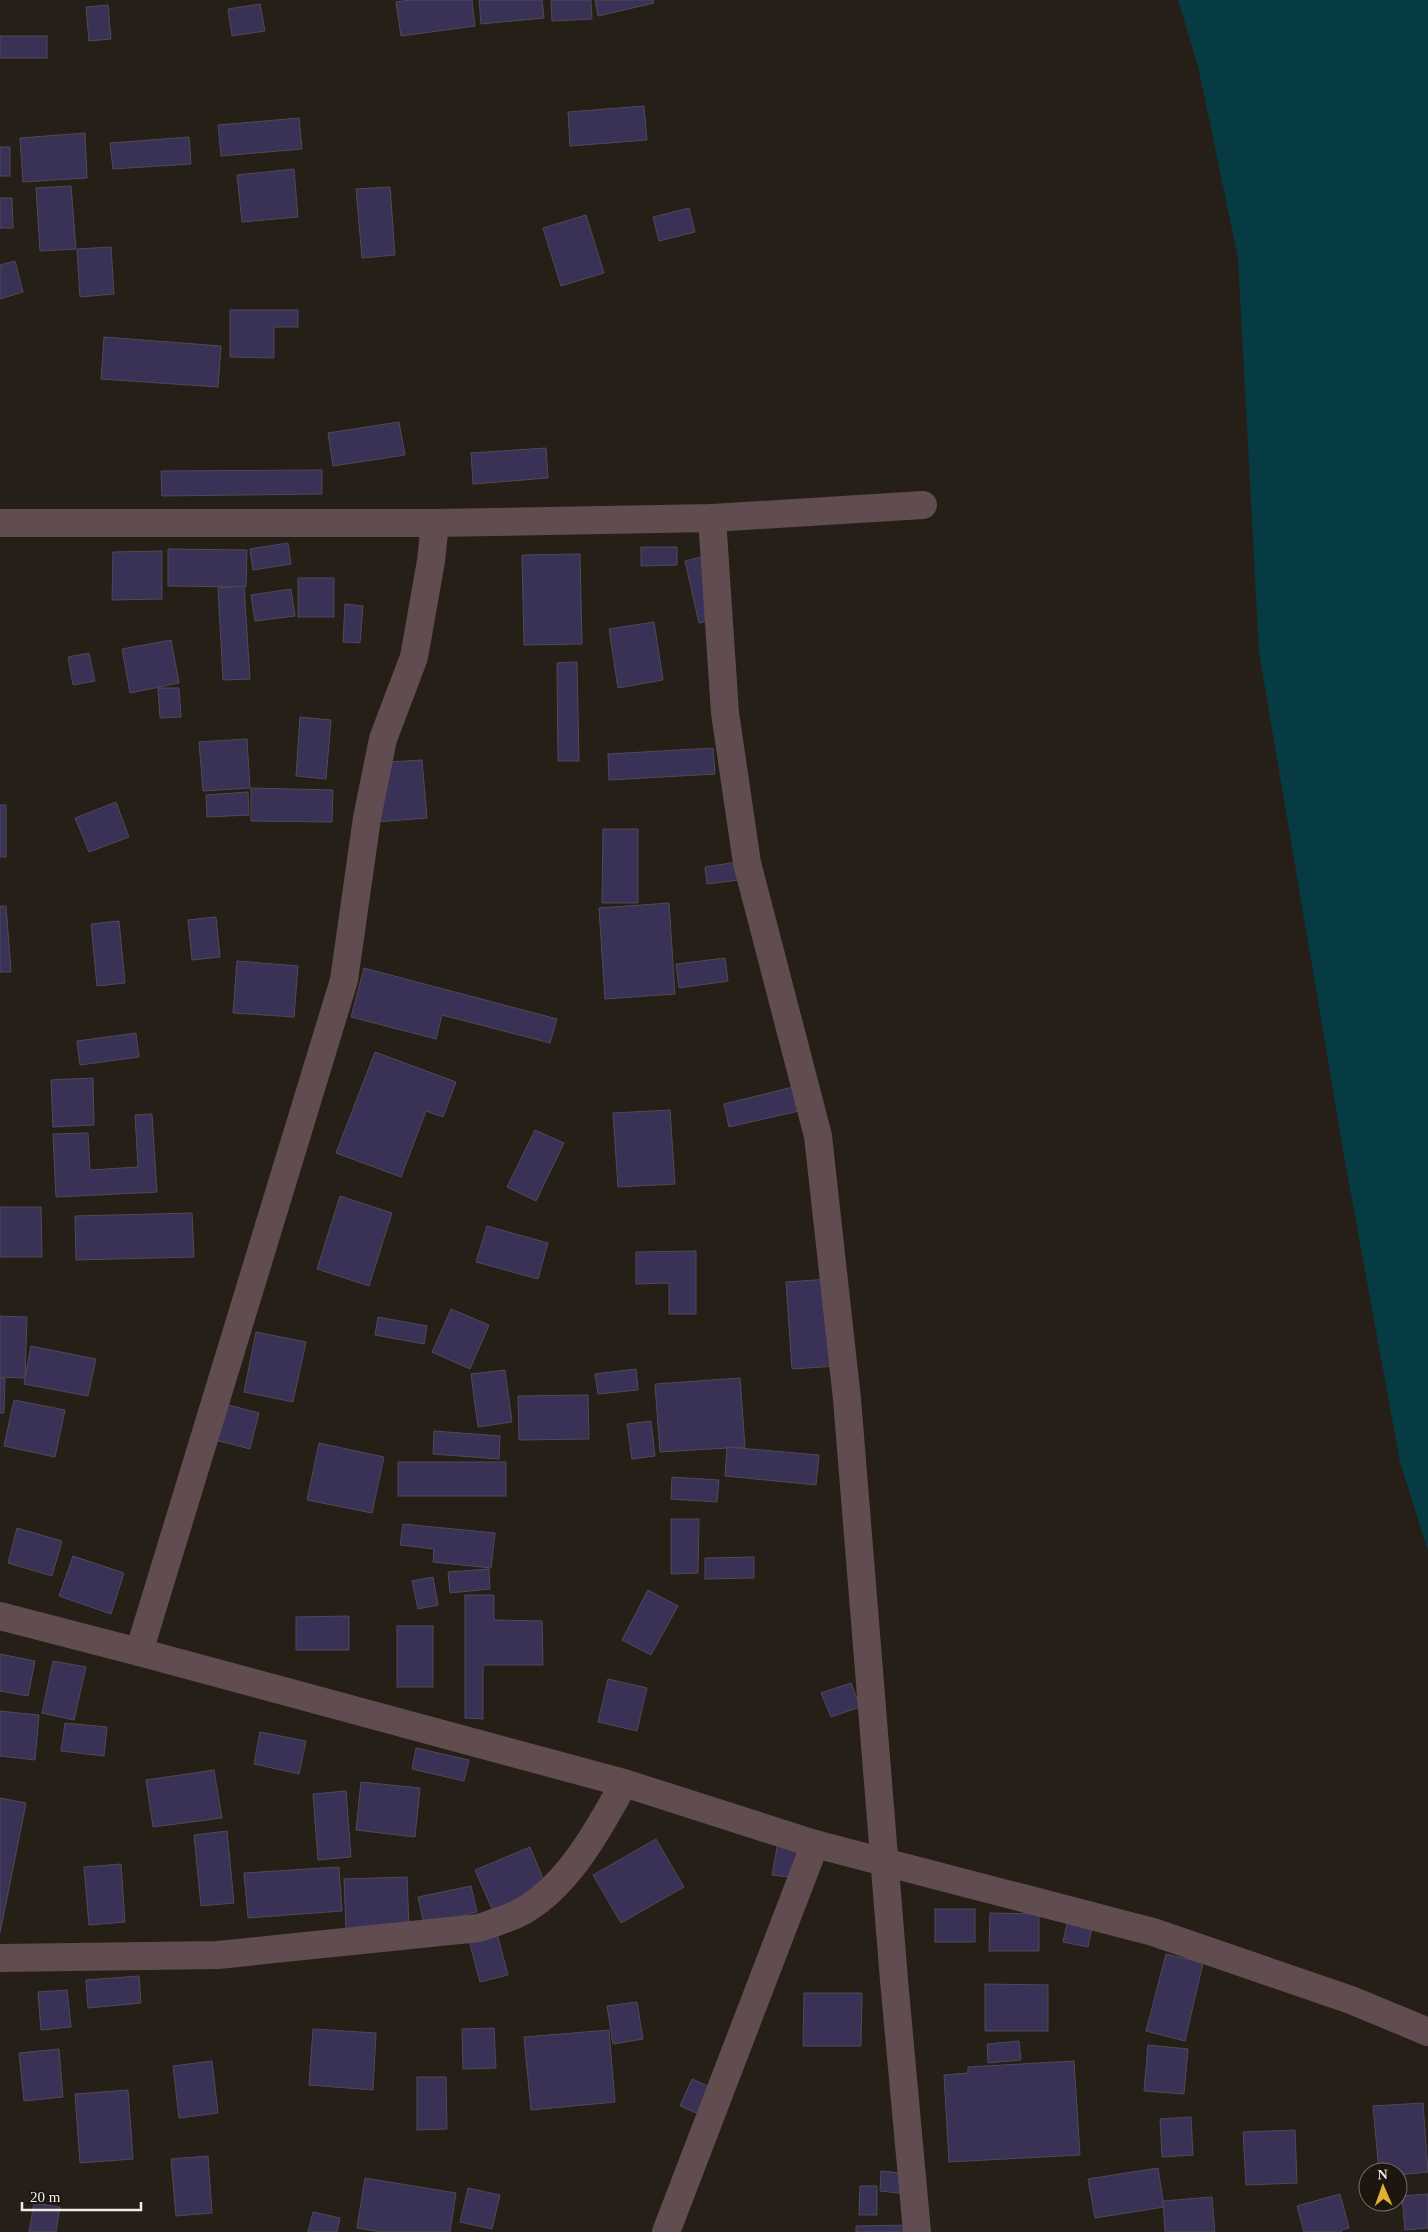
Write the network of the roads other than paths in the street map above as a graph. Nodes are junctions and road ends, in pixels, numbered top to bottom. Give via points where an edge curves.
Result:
1 (923, 505) dead end
2 (712, 518) junction
3 (0, 523) edge
4 (435, 523) junction
5 (0, 1616) edge
6 (139, 1652) junction
7 (624, 1783) junction
8 (815, 1844) junction
9 (885, 1862) junction
10 (0, 1958) edge
11 (1428, 2032) edge
12 (666, 2232) edge
13 (917, 2232) edge

1 - 2 street
2 - 4 street
2 - 9 street via 725,713 747,863 818,1136 847,1399
3 - 4 street
4 - 6 street via 432,561 414,657 383,739 366,818 344,980
5 - 6 street
6 - 7 street
7 - 8 street
7 - 10 street via 598,1831 556,1886 516,1914 479,1928 218,1955
8 - 9 street
8 - 12 street
9 - 11 street via 1153,1932 1351,2000
9 - 13 street

